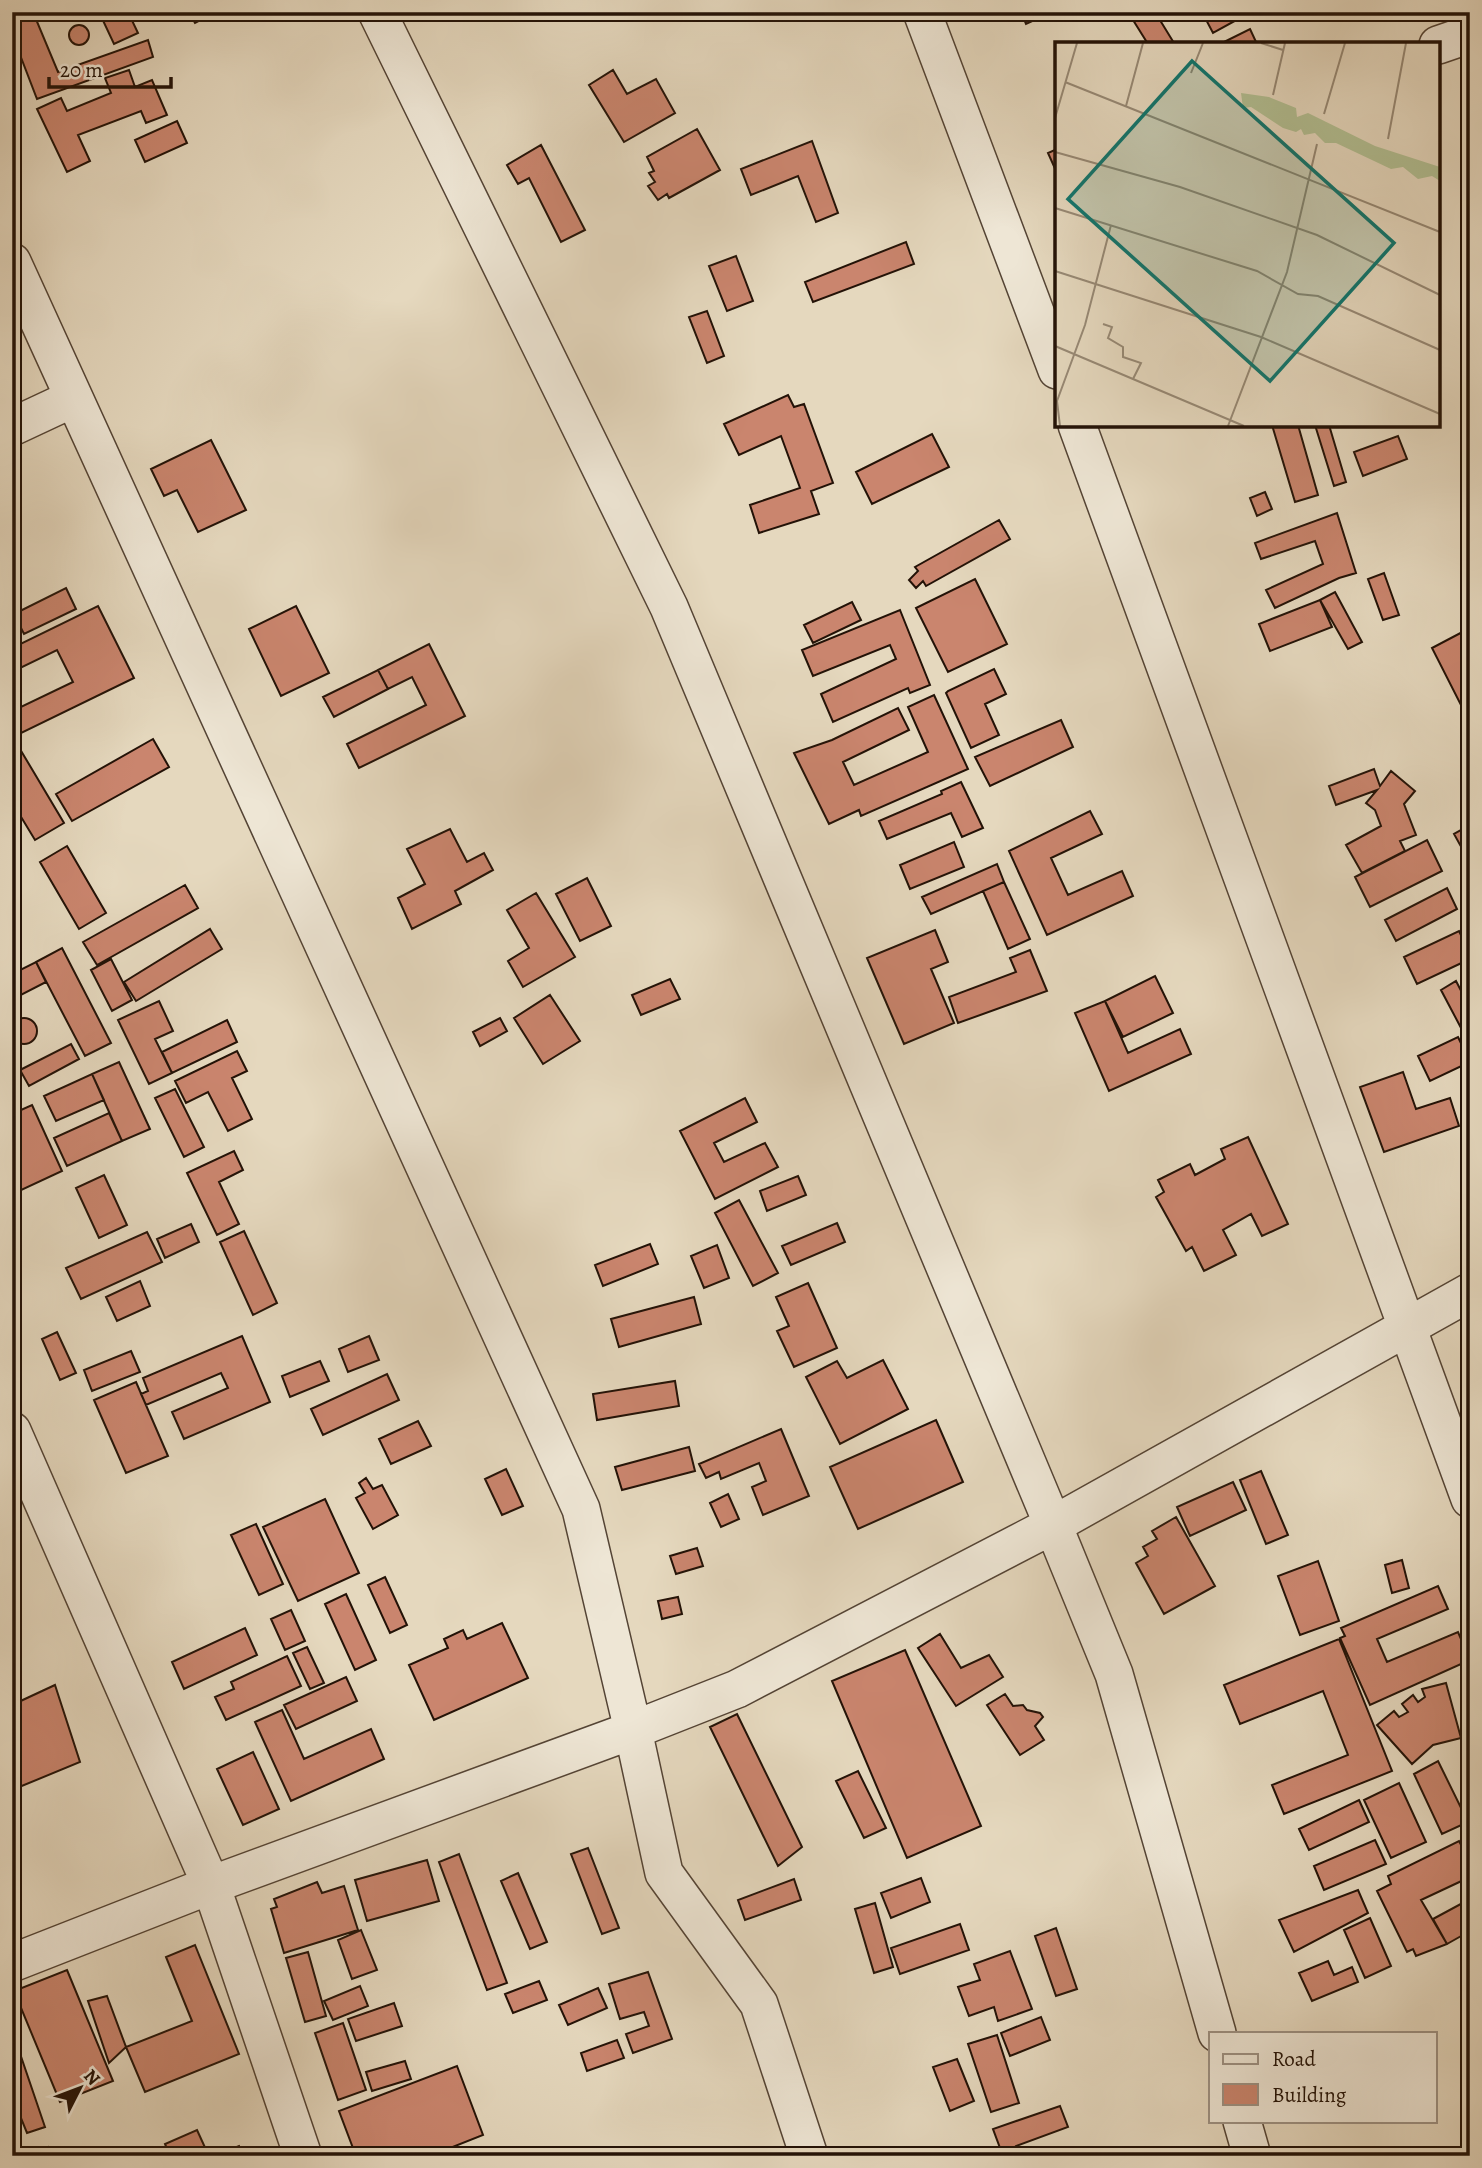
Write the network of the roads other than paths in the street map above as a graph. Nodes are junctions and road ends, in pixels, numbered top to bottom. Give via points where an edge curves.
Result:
1 (377, 12) edge
2 (922, 12) edge
3 (1470, 34) edge
4 (1440, 44) edge
5 (12, 262) edge
6 (1055, 365) edge
7 (74, 398) junction
8 (12, 427) edge
9 (1078, 427) edge
10 (1470, 1292) edge
11 (1408, 1329) junction
12 (12, 1432) edge
13 (1470, 1499) edge
14 (1053, 1525) junction
15 (633, 1730) junction
16 (211, 1885) junction
17 (12, 1964) edge
18 (1217, 2032) edge
19 (1242, 2122) edge
20 (303, 2156) edge
21 (809, 2156) edge
22 (1252, 2156) edge

1 - 14 street via 669,607
2 - 6 street
3 - 4 street
5 - 7 street
7 - 8 street
7 - 15 street via 581,1509
9 - 11 street
10 - 11 street
11 - 13 street
11 - 14 street
12 - 16 street
14 - 15 street via 737,1689
14 - 18 street via 1114,1674
15 - 16 street
15 - 21 street via 664,1873 759,2004
16 - 17 street
16 - 20 street
19 - 22 street

